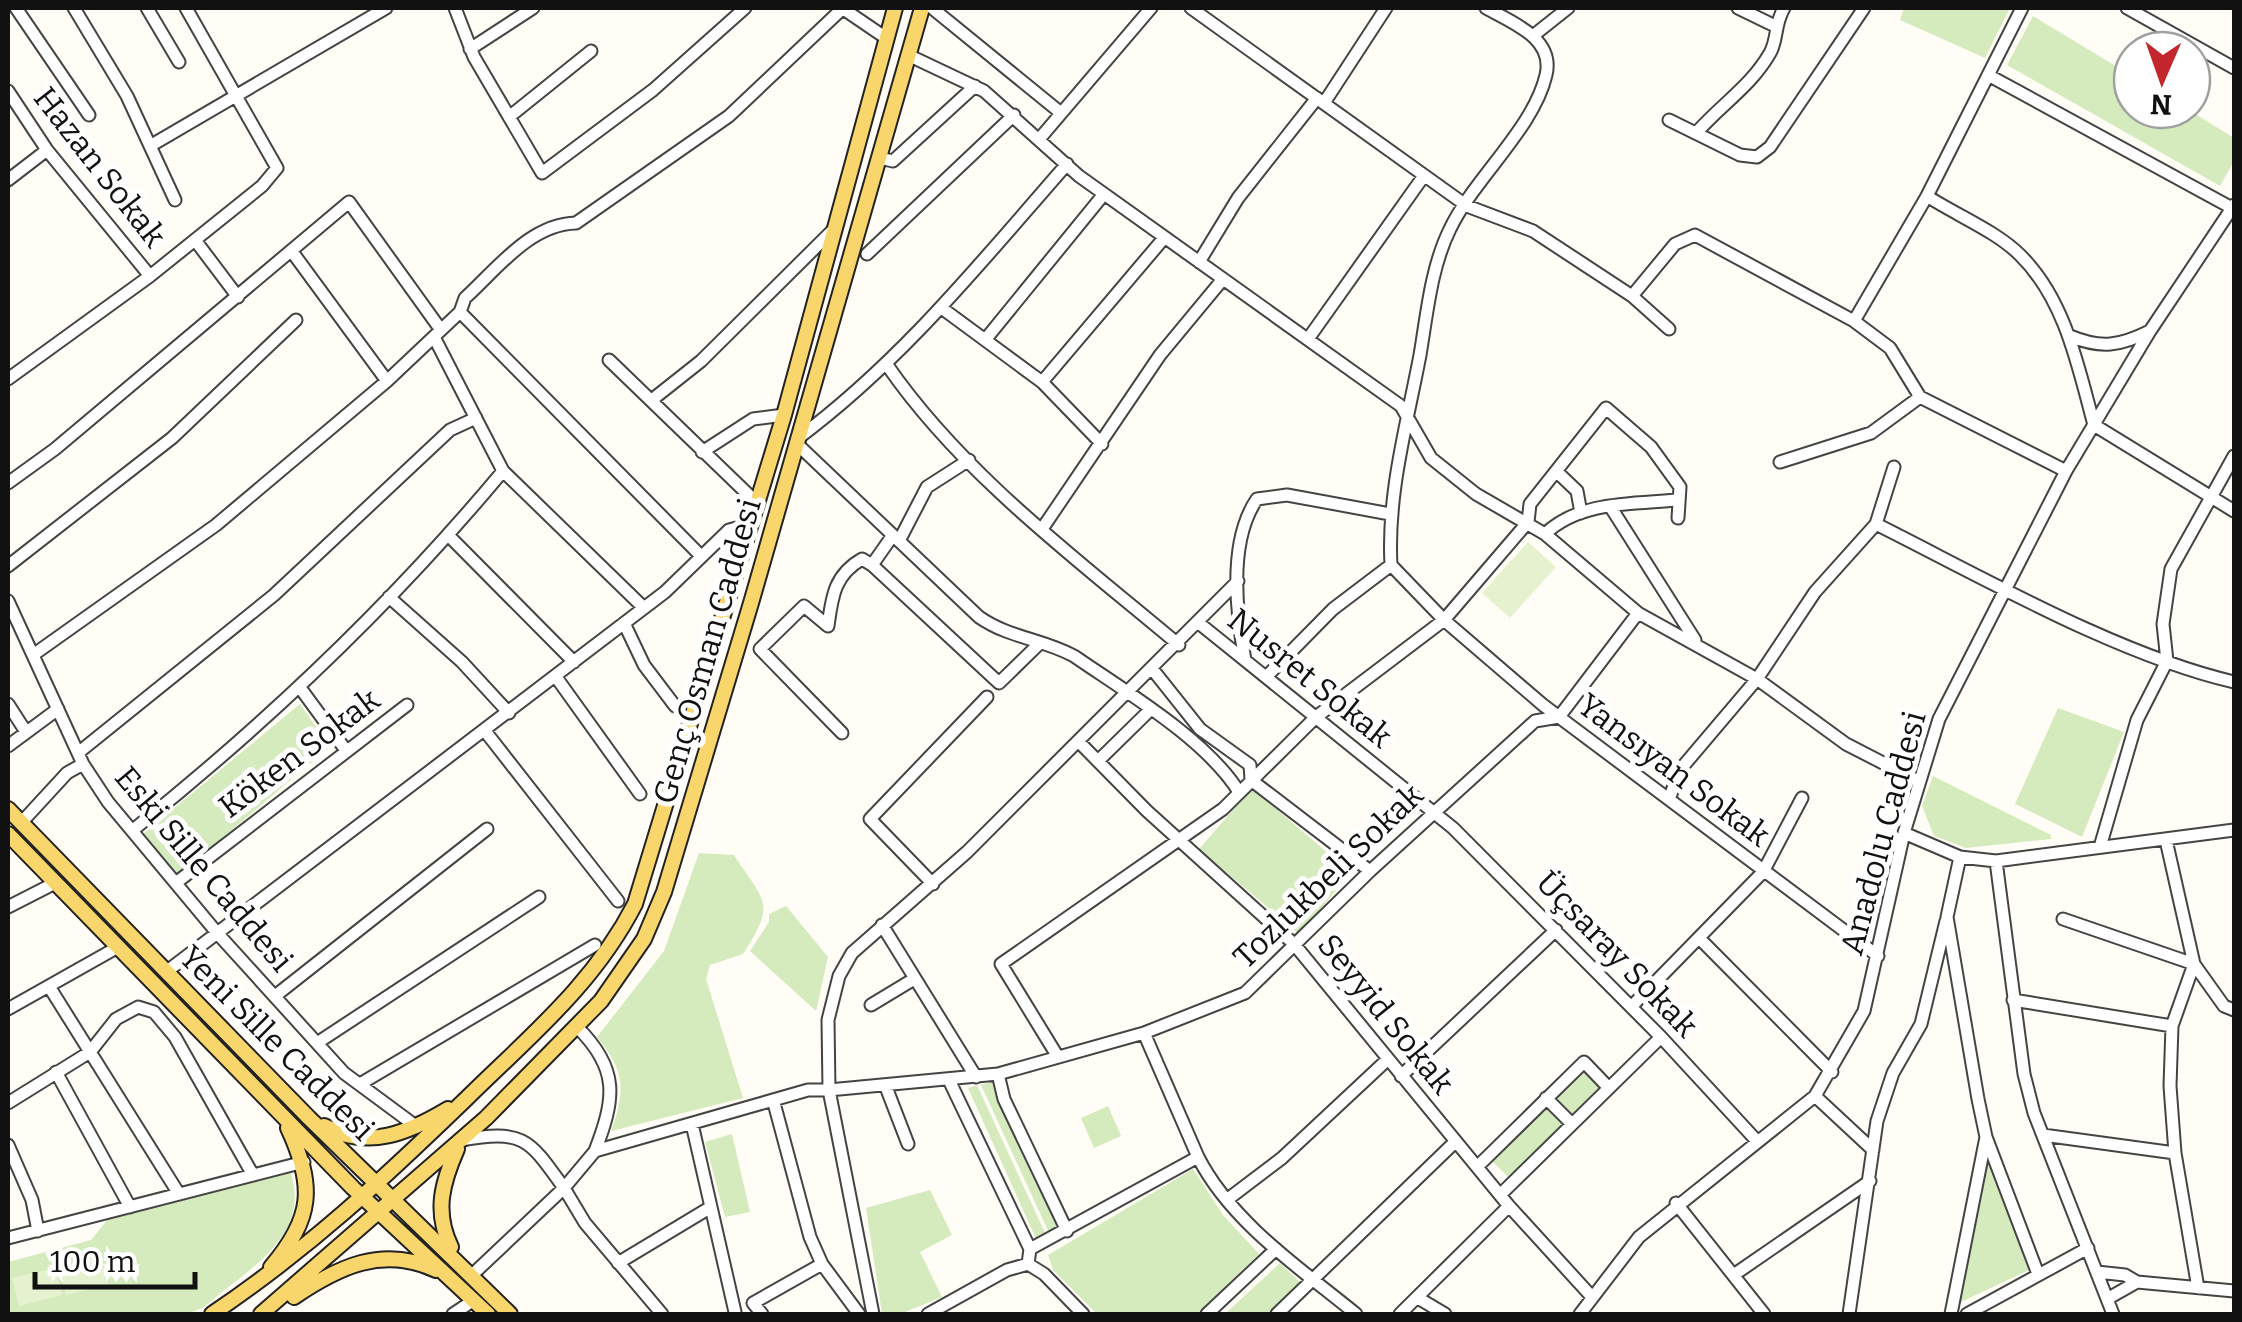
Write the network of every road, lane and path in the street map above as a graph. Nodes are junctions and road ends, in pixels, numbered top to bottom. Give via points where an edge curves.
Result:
1 (16, 8) edge
2 (74, 8) edge
3 (146, 8) edge
4 (202, 8) edge
5 (386, 8) edge
6 (455, 8) edge
7 (533, 8) edge
8 (746, 8) edge
9 (842, 8) edge
10 (895, 8) edge
11 (922, 8) edge
12 (932, 8) edge
13 (1151, 8) edge
14 (1190, 8) edge
15 (1386, 8) edge
16 (1486, 8) edge
17 (1568, 8) edge
18 (1738, 8) edge
19 (1784, 8) edge
20 (1864, 8) edge
21 (2022, 8) edge
22 (2127, 8) edge
23 (188, 11) edge
24 (1774, 25) junction
25 (1534, 36) junction
26 (886, 38) junction
27 (470, 49) junction
28 (590, 51) dead end
29 (908, 55) junction
30 (178, 62) dead end
31 (2234, 68) edge
32 (1988, 75) junction
33 (974, 86) junction
34 (8, 91) edge
35 (237, 96) junction
36 (1320, 100) junction
37 (12, 107) edge
38 (1061, 112) junction
39 (89, 115) dead end
40 (1014, 115) junction
41 (509, 117) junction
42 (1669, 120) dead end
43 (1698, 130) junction
44 (1040, 137) junction
45 (150, 146) junction
46 (47, 150) junction
47 (879, 158) junction
48 (1067, 164) junction
49 (1423, 177) junction
50 (8, 180) edge
51 (1104, 194) junction
52 (1927, 196) junction
53 (175, 200) dead end
54 (1467, 206) junction
55 (2233, 206) edge
56 (832, 231) junction
57 (1164, 238) junction
58 (195, 240) junction
59 (293, 252) junction
60 (867, 254) dead end
61 (1199, 262) junction
62 (150, 276) junction
63 (1223, 279) junction
64 (1632, 296) junction
65 (238, 297) junction
66 (942, 309) junction
67 (460, 312) junction
68 (296, 320) dead end
69 (1854, 321) junction
70 (1669, 329) dead end
71 (2150, 331) junction
72 (438, 333) junction
73 (2070, 336) junction
74 (1308, 339) junction
75 (985, 340) junction
76 (609, 360) dead end
77 (887, 365) junction
78 (8, 379) edge
79 (387, 381) junction
80 (1042, 382) junction
81 (1920, 397) junction
82 (654, 399) junction
83 (784, 415) junction
84 (476, 418) junction
85 (1408, 420) junction
86 (2094, 425) junction
87 (796, 441) junction
88 (1102, 444) junction
89 (702, 452) junction
90 (2234, 456) edge
91 (969, 460) junction
92 (1780, 462) dead end
93 (1894, 467) dead end
94 (1556, 470) junction
95 (504, 471) junction
96 (2066, 471) junction
97 (8, 483) edge
98 (2210, 495) junction
99 (1677, 500) junction
100 (757, 504) junction
101 (1610, 506) junction
102 (2234, 510) edge
103 (1581, 513) junction
104 (1390, 514) junction
105 (1678, 518) dead end
106 (1528, 522) junction
107 (751, 524) junction
108 (1876, 524) junction
109 (1042, 529) junction
110 (1545, 534) junction
111 (449, 536) junction
112 (896, 538) junction
113 (700, 556) junction
114 (872, 565) junction
115 (1391, 565) junction
116 (8, 566) edge
117 (1238, 581) junction
118 (2004, 588) junction
119 (389, 596) junction
120 (8, 601) edge
121 (644, 608) junction
122 (1638, 612) junction
123 (1444, 620) junction
124 (624, 623) junction
125 (1200, 624) junction
126 (1040, 642) junction
127 (1697, 644) junction
128 (1179, 645) junction
129 (32, 655) junction
130 (1245, 660) junction
131 (574, 662) junction
132 (2167, 662) junction
133 (1153, 670) junction
134 (556, 676) junction
135 (1266, 676) junction
136 (1757, 679) junction
137 (2234, 682) edge
138 (301, 689) junction
139 (1128, 694) junction
140 (987, 697) dead end
141 (8, 704) edge
142 (407, 705) dead end
143 (675, 706) dead end
144 (58, 709) junction
145 (1150, 710) junction
146 (508, 713) junction
147 (1316, 717) junction
148 (1559, 717) junction
149 (485, 731) junction
150 (26, 732) junction
151 (842, 734) dead end
152 (1078, 740) junction
153 (8, 746) edge
154 (345, 749) junction
155 (80, 758) junction
156 (1098, 761) junction
157 (1251, 780) junction
158 (1918, 780) junction
159 (1239, 792) junction
160 (640, 794) dead end
161 (1670, 797) junction
162 (1802, 798) dead end
163 (8, 809) edge
164 (1432, 814) junction
165 (22, 823) junction
166 (487, 829) dead end
167 (132, 830) junction
168 (2234, 830) edge
169 (1904, 833) junction
170 (8, 834) edge
171 (2166, 840) junction
172 (1181, 841) junction
173 (2100, 847) junction
174 (1960, 858) junction
175 (1996, 861) junction
176 (1370, 871) junction
177 (1763, 872) junction
178 (177, 882) junction
179 (55, 883) junction
180 (933, 884) junction
181 (539, 897) dead end
182 (618, 900) dead end
183 (8, 907) edge
184 (1948, 917) junction
185 (2062, 919) dead end
186 (882, 925) junction
187 (1556, 930) junction
188 (218, 934) junction
189 (1700, 939) junction
190 (1294, 944) junction
191 (595, 945) dead end
192 (118, 948) junction
193 (1878, 956) junction
194 (2194, 964) junction
195 (166, 972) junction
196 (914, 980) junction
197 (50, 988) junction
198 (274, 996) junction
199 (2013, 1000) junction
200 (871, 1005) dead end
201 (1631, 1007) junction
202 (8, 1009) edge
203 (2234, 1010) edge
204 (2172, 1026) junction
205 (578, 1027) junction
206 (1144, 1033) junction
207 (1661, 1037) junction
208 (317, 1043) junction
209 (90, 1052) junction
210 (1058, 1058) junction
211 (1387, 1060) junction
212 (56, 1072) junction
213 (1832, 1072) junction
214 (998, 1074) junction
215 (1400, 1076) junction
216 (976, 1078) junction
217 (948, 1080) junction
218 (360, 1084) junction
219 (886, 1087) junction
220 (1610, 1088) junction
221 (829, 1090) junction
222 (1815, 1096) junction
223 (466, 1098) junction
224 (1546, 1098) junction
225 (8, 1102) edge
226 (774, 1104) junction
227 (284, 1118) junction
228 (309, 1118) junction
229 (692, 1124) junction
230 (1572, 1124) junction
231 (417, 1127) junction
232 (2043, 1136) junction
233 (1986, 1137) junction
234 (461, 1140) junction
235 (1756, 1140) junction
236 (1456, 1142) junction
237 (908, 1144) dead end
238 (8, 1145) edge
239 (1873, 1150) junction
240 (594, 1151) junction
241 (2175, 1153) junction
242 (1198, 1157) junction
243 (304, 1162) junction
244 (1477, 1167) junction
245 (253, 1175) junction
246 (1870, 1181) junction
247 (380, 1184) junction
248 (564, 1188) junction
249 (179, 1194) junction
250 (1500, 1194) junction
251 (364, 1199) junction
252 (1228, 1199) junction
253 (397, 1200) junction
254 (1676, 1203) junction
255 (1509, 1206) junction
256 (130, 1207) junction
257 (711, 1207) junction
258 (380, 1214) junction
259 (38, 1231) junction
260 (1067, 1231) junction
261 (8, 1238) edge
262 (1276, 1248) junction
263 (2088, 1248) junction
264 (1030, 1249) junction
265 (458, 1261) junction
266 (618, 1263) junction
267 (822, 1264) junction
268 (1028, 1264) junction
269 (2098, 1272) junction
270 (1735, 1274) junction
271 (2038, 1274) junction
272 (472, 1275) junction
273 (452, 1278) junction
274 (1312, 1278) junction
275 (2137, 1282) junction
276 (256, 1285) junction
277 (2198, 1288) junction
278 (2234, 1291) edge
279 (1418, 1298) junction
280 (1592, 1298) junction
281 (2107, 1299) junction
282 (474, 1300) junction
283 (753, 1303) junction
284 (733, 1313) edge
285 (212, 1314) edge
286 (262, 1314) edge
287 (453, 1314) edge
288 (488, 1314) edge
289 (510, 1314) edge
290 (662, 1314) edge
291 (762, 1314) edge
292 (859, 1314) edge
293 (873, 1314) edge
294 (928, 1314) edge
295 (1083, 1314) edge
296 (1208, 1314) edge
297 (1277, 1314) edge
298 (1356, 1314) edge
299 (1400, 1314) edge
300 (1445, 1314) edge
301 (1580, 1314) edge
302 (1764, 1314) edge
303 (1849, 1314) edge
304 (1951, 1314) edge
305 (1967, 1314) edge
306 (2114, 1314) edge

1 - 39 street
2 - 45 street
3 - 30 street
4 - 23 street
5 - 35 street
6 - 27 street
7 - 27 street
8 - 41 street via 653,90 542,172
9 - 26 street
9 - 67 street via 729,116 576,223 536,233 464,298
10 - 26 main road, Genç Osman Caddesi
11 - 29 main road, Genç Osman Caddesi
12 - 38 street
13 - 38 street
14 - 36 street
15 - 36 street
16 - 25 street
17 - 25 street
18 - 24 street
19 - 24 street
20 - 43 street via 1757,158 1740,156
21 - 32 street
22 - 31 street
23 - 35 street
24 - 43 street via 1773,48 1738,98
25 - 54 street via 1544,49 1547,74
26 - 56 main road, Genç Osman Caddesi
27 - 41 street
28 - 41 street
29 - 33 street
29 - 47 main road, Genç Osman Caddesi
32 - 52 street
32 - 55 street
33 - 40 street
33 - 47 street via 893,161
34 - 37 street, Hazan Sokak
35 - 45 street
35 - 58 street via 277,168
36 - 49 street
36 - 61 street via 1238,198
37 - 46 street, Hazan Sokak
38 - 44 street
40 - 44 street
40 - 60 street
42 - 43 street
44 - 48 street
45 - 53 street
46 - 50 street
46 - 62 street, Hazan Sokak
47 - 87 main road, Genç Osman Caddesi
48 - 51 street
48 - 66 street
49 - 54 street
49 - 74 street
51 - 57 street
51 - 75 street
52 - 69 street
52 - 73 street via 2017,252 2040,278
54 - 64 street via 1533,231
54 - 85 street via 1450,227 1434,276
55 - 71 street, Anadolu Caddesi
56 - 82 street via 702,362
56 - 83 main road, Genç Osman Caddesi
57 - 61 street
57 - 80 street
58 - 62 street
58 - 65 street
59 - 65 street
59 - 72 street via 349,202
59 - 79 street
61 - 63 street
62 - 78 street
63 - 74 street
63 - 88 street via 1160,355
64 - 69 street via 1675,244 1695,235
64 - 70 street
65 - 97 street
66 - 75 street
66 - 77 street
67 - 72 street
67 - 113 street
68 - 116 street via 172,438
69 - 81 street via 1890,348
71 - 73 street via 2096,347
71 - 86 street, Anadolu Caddesi
72 - 79 street
72 - 84 street
73 - 86 street
74 - 85 street via 1401,406
75 - 80 street
76 - 82 street
77 - 87 street
77 - 91 street
79 - 129 street via 216,525
80 - 88 street
81 - 92 street via 1871,433
81 - 96 street
82 - 89 street
83 - 89 street via 754,419
83 - 100 main road, Genç Osman Caddesi
84 - 95 street
84 - 155 street via 450,430 274,595
85 - 104 street
85 - 106 street via 1431,458 1476,494
86 - 96 street, Anadolu Caddesi
86 - 98 street
87 - 112 street
87 - 205 main road, Genç Osman Caddesi via 664,892 623,974
88 - 109 street
89 - 100 street
90 - 98 street
91 - 109 street
91 - 112 street via 927,487
93 - 108 street
94 - 99 street via 1606,408 1651,448 1680,487
94 - 103 street via 1576,491
94 - 106 street via 1530,504
95 - 111 street
95 - 121 street
96 - 118 street, Anadolu Caddesi
98 - 102 street
98 - 132 street via 2171,569 2163,624
99 - 101 street
99 - 105 street
100 - 107 main road, Genç Osman Caddesi
101 - 103 street
101 - 127 street
103 - 110 street via 1559,520
104 - 115 street
104 - 117 street via 1288,495 1257,498 1249,510
106 - 110 street
106 - 123 street
107 - 113 street via 729,530
107 - 223 main road, Genç Osman Caddesi via 634,904 594,972
108 - 118 street
108 - 136 street via 1815,592
109 - 128 street
110 - 122 street
111 - 119 street
111 - 131 street
112 - 114 street
112 - 126 street via 979,617 1002,633
113 - 121 street
114 - 126 street via 999,683
114 - 151 street via 862,560 849,566 833,587 828,626 804,606 760,649
115 - 123 street, Yansıyan Sokak
115 - 135 street via 1333,609
117 - 125 street
117 - 130 street
118 - 132 street
118 - 158 street, Anadolu Caddesi via 1939,719
119 - 138 street
119 - 146 street
120 - 129 street, Eski Sille Caddesi
121 - 124 street
122 - 127 street
122 - 148 street, Tozlukbeli Sokak
123 - 147 street
123 - 148 street, Yansıyan Sokak
124 - 131 street
124 - 143 street
125 - 128 street
125 - 130 street, Nusret Sokak
126 - 139 street via 1074,656
127 - 136 street
128 - 133 street
129 - 144 street, Eski Sille Caddesi
130 - 135 street, Nusret Sokak
131 - 134 street
132 - 137 street
132 - 173 street via 2137,720
133 - 139 street
133 - 157 street via 1200,729 1250,765
134 - 146 street
134 - 160 street
135 - 147 street, Nusret Sokak
136 - 158 street via 1846,744
136 - 161 street via 1679,770
138 - 154 street
138 - 167 street
139 - 145 street
139 - 152 street
140 - 180 street via 870,819
141 - 150 street
142 - 154 street, Köken Sokak
144 - 150 street
144 - 155 street, Eski Sille Caddesi
145 - 156 street
145 - 159 street via 1228,774
146 - 149 street
147 - 157 street
147 - 164 street, Nusret Sokak
148 - 161 street, Yansıyan Sokak
148 - 164 street, Tozlukbeli Sokak via 1535,721
149 - 182 street
149 - 188 street
150 - 153 street
152 - 156 street, Seyyid Sokak
152 - 180 street
154 - 178 street, Köken Sokak
155 - 165 street
155 - 167 street, Eski Sille Caddesi
156 - 172 street, Seyyid Sokak
157 - 159 street
157 - 176 street
158 - 169 street, Anadolu Caddesi
159 - 172 street
161 - 177 street, Yansıyan Sokak
162 - 177 street
163 - 165 main road, Yeni Sille Caddesi
164 - 176 street, Tozlukbeli Sokak
164 - 187 street, Üçsaray Sokak
165 - 195 main road, Yeni Sille Caddesi
166 - 198 street
167 - 178 street, Eski Sille Caddesi
168 - 171 street
169 - 174 street
169 - 193 street, Anadolu Caddesi
170 - 179 main road, Yeni Sille Caddesi
171 - 173 street
171 - 194 street
172 - 190 street, Seyyid Sokak
172 - 210 street via 1001,964
173 - 175 street
174 - 175 street
174 - 184 street
175 - 199 street
176 - 190 street, Tozlukbeli Sokak
177 - 189 street
177 - 193 street, Yansıyan Sokak
178 - 188 street, Eski Sille Caddesi
179 - 183 street
179 - 192 main road, Yeni Sille Caddesi
180 - 186 street
181 - 208 street
184 - 233 street
184 - 239 street via 1921,1024 1893,1073
185 - 194 street
186 - 196 street
186 - 221 street via 839,976 828,1020
187 - 201 street, Üçsaray Sokak
187 - 215 street
188 - 195 street
188 - 198 street, Eski Sille Caddesi
189 - 201 street
189 - 213 street
190 - 206 street, Tozlukbeli Sokak via 1245,993
190 - 211 street, Seyyid Sokak
191 - 218 street
192 - 197 street
192 - 227 main road, Yeni Sille Caddesi
193 - 213 street, Anadolu Caddesi via 1864,1011
194 - 203 street
194 - 204 street
195 - 228 main road, Yeni Sille Caddesi
196 - 200 street
196 - 216 street
197 - 202 street
197 - 209 street
198 - 208 street, Eski Sille Caddesi
199 - 204 street
199 - 232 street via 2024,1074
201 - 207 street, Üçsaray Sokak
204 - 241 street
205 - 234 main road, Genç Osman Caddesi
205 - 240 street via 602,1054 610,1077 610,1112
206 - 210 street, Tozlukbeli Sokak
206 - 242 street
207 - 220 street
207 - 235 street, Üçsaray Sokak
208 - 218 street, Eski Sille Caddesi
209 - 212 street
209 - 245 street via 116,1018 138,1007 154,1012
209 - 249 street
210 - 214 street, Tozlukbeli Sokak
211 - 215 street, Seyyid Sokak
211 - 252 street
212 - 225 street
212 - 256 street
213 - 222 street, Anadolu Caddesi
214 - 216 street, Tozlukbeli Sokak
214 - 260 street
215 - 236 street, Seyyid Sokak
216 - 217 street, Tozlukbeli Sokak
217 - 219 street, Tozlukbeli Sokak
217 - 264 street
218 - 231 street, Eski Sille Caddesi
219 - 221 street, Tozlukbeli Sokak
219 - 237 street
220 - 224 street via 1584,1062
220 - 230 street
221 - 226 street, Tozlukbeli Sokak via 808,1090
221 - 293 street
222 - 235 street, Anadolu Caddesi
222 - 239 street
223 - 231 main road
223 - 247 main road, Genç Osman Caddesi
224 - 230 street
224 - 244 street
226 - 229 street, Tozlukbeli Sokak
226 - 267 street
227 - 243 main road
227 - 251 main road, Yeni Sille Caddesi
228 - 231 main road via 333,1131 375,1139
228 - 247 main road, Yeni Sille Caddesi
229 - 240 street, Tozlukbeli Sokak
229 - 257 street
230 - 250 street
232 - 241 street
232 - 263 street
233 - 271 street
233 - 304 street
234 - 248 street via 518,1136 533,1145
234 - 253 main road, Genç Osman Caddesi
234 - 265 main road via 440,1203 443,1230
235 - 254 street, Anadolu Caddesi
236 - 244 street, Seyyid Sokak
236 - 274 street
238 - 259 street
239 - 246 street
240 - 248 street
241 - 277 street
242 - 252 street
242 - 260 street
243 - 245 street
243 - 276 main road via 308,1197 301,1222
244 - 250 street, Seyyid Sokak
245 - 249 street
246 - 270 street
246 - 303 street
247 - 251 main road, Genç Osman Caddesi
247 - 253 main road, Yeni Sille Caddesi
248 - 266 street
248 - 272 street
249 - 256 street
250 - 255 street, Seyyid Sokak
251 - 258 main road, Yeni Sille Caddesi
251 - 276 main road, Genç Osman Caddesi
252 - 262 street
253 - 258 main road, Genç Osman Caddesi
253 - 265 main road, Yeni Sille Caddesi
254 - 270 street
254 - 280 street, Anadolu Caddesi via 1638,1237
255 - 279 street
255 - 280 street, Seyyid Sokak
256 - 259 street
257 - 266 street
257 - 284 street
258 - 273 main road, Yeni Sille Caddesi
258 - 286 main road, Genç Osman Caddesi
259 - 261 street
260 - 264 street
262 - 274 street
262 - 296 street
263 - 269 street
263 - 271 street
264 - 268 street
265 - 272 main road, Yeni Sille Caddesi
266 - 290 street
267 - 283 street
267 - 292 street
268 - 294 street
268 - 295 street
269 - 275 street
269 - 281 street
270 - 302 street
271 - 305 street
272 - 289 main road, Yeni Sille Caddesi
273 - 282 main road, Yeni Sille Caddesi
273 - 286 main road via 406,1260 368,1259
274 - 297 street
274 - 298 street
275 - 277 street
275 - 281 street
276 - 285 main road
277 - 278 street
279 - 299 street
279 - 300 street
280 - 301 street, Anadolu Caddesi
281 - 306 street
282 - 287 street
282 - 288 main road, Yeni Sille Caddesi
283 - 284 street
283 - 291 street

